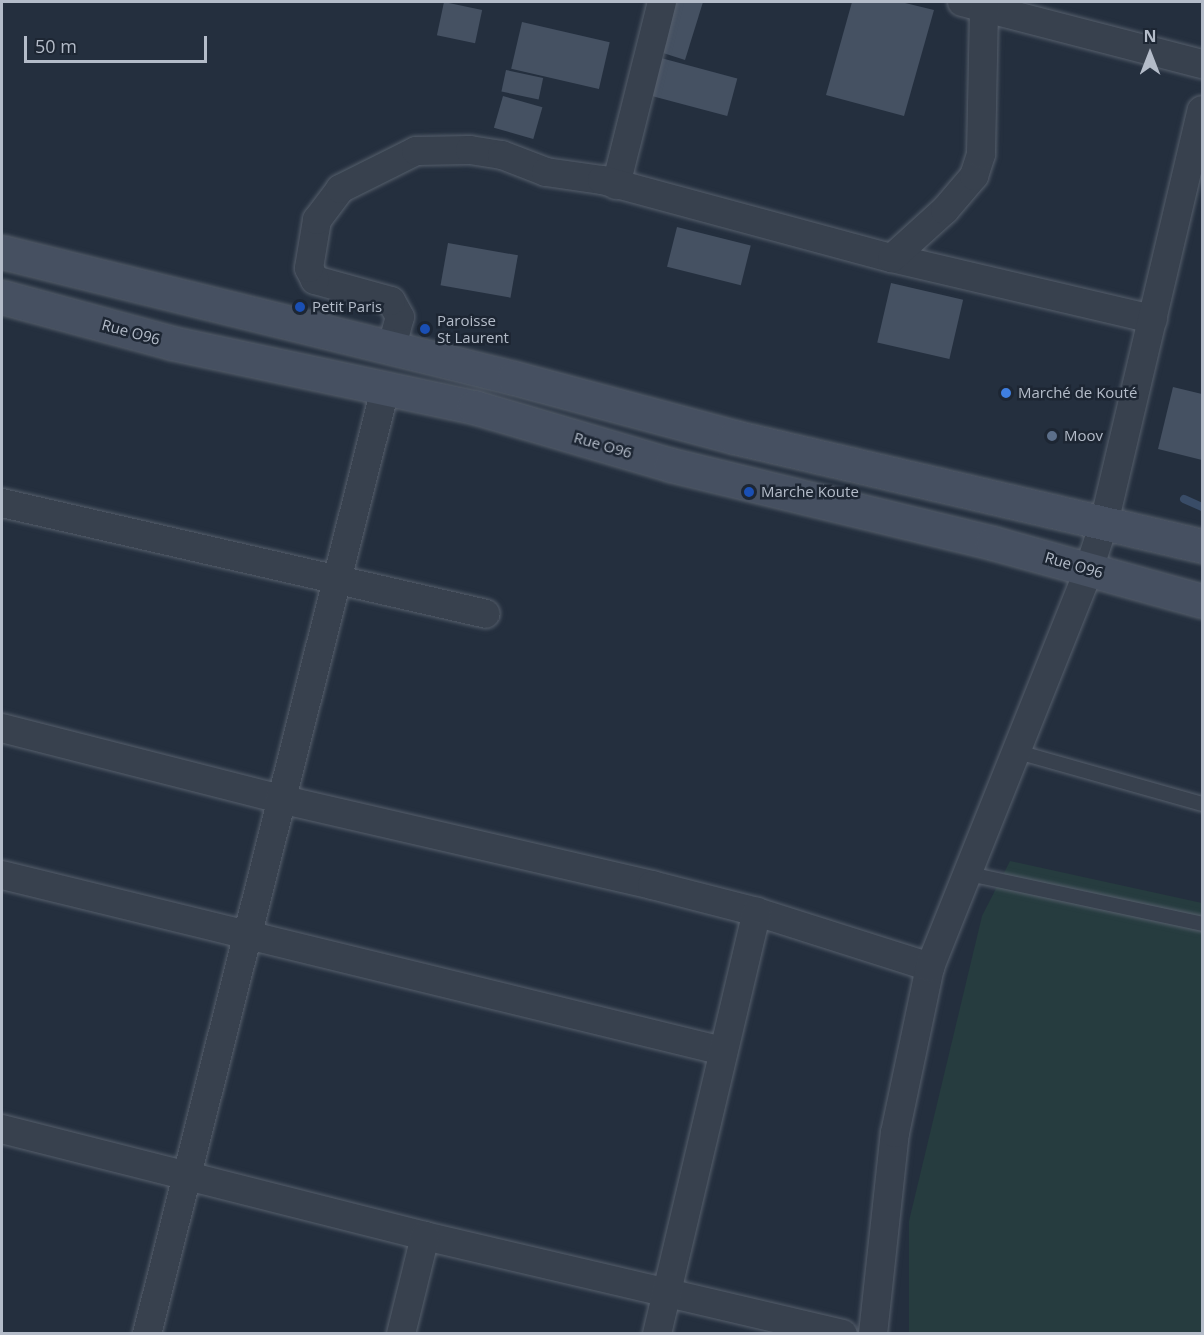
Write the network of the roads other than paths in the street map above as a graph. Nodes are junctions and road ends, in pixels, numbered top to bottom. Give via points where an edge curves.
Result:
1 (662, 2) edge
2 (973, 5) edge
3 (1203, 64) edge
4 (1203, 110) edge
5 (616, 185) junction
6 (2, 252) edge
7 (892, 258) junction
8 (2, 297) edge
9 (1153, 319) junction
10 (391, 350) junction
11 (385, 388) junction
12 (2, 503) edge
13 (1104, 523) junction
14 (1203, 546) edge
15 (1089, 569) junction
16 (336, 580) junction
17 (1203, 601) edge
18 (485, 614) dead end
19 (2, 728) edge
20 (1014, 751) junction
21 (280, 799) junction
22 (1203, 804) edge
23 (965, 873) junction
24 (2, 874) edge
25 (757, 912) junction
26 (1203, 924) edge
27 (245, 935) junction
28 (930, 967) junction
29 (723, 1051) junction
30 (2, 1129) edge
31 (186, 1174) junction
32 (425, 1236) junction
33 (667, 1292) junction
34 (147, 1334) edge
35 (401, 1334) edge
36 (657, 1334) edge
37 (843, 1334) edge
38 (873, 1334) edge

1 - 5 street
2 - 3 street
2 - 7 street via 981,154 974,176 945,210
4 - 9 street
5 - 7 street
5 - 10 street via 546,172 486,152 416,151 340,189 317,220 309,268 315,280 391,301 400,317
6 - 10 main road
7 - 9 street
8 - 11 main road, Rue O96 via 172,343
9 - 13 street
10 - 13 main road via 734,437
11 - 15 main road, Rue O96 via 474,407 671,465
11 - 16 street
12 - 16 street
13 - 14 main road
13 - 15 street
15 - 17 main road, Rue O96
15 - 20 street
16 - 18 street
16 - 21 street
19 - 21 street
20 - 22 lane
20 - 23 street
21 - 25 street
21 - 27 street
23 - 26 lane
23 - 28 street
24 - 27 street
25 - 28 street
25 - 29 street
27 - 29 street
27 - 31 street
28 - 38 street via 895,1133
29 - 33 street
30 - 31 street
31 - 32 street
31 - 34 street
32 - 33 street
32 - 35 street
33 - 36 street
33 - 37 street

